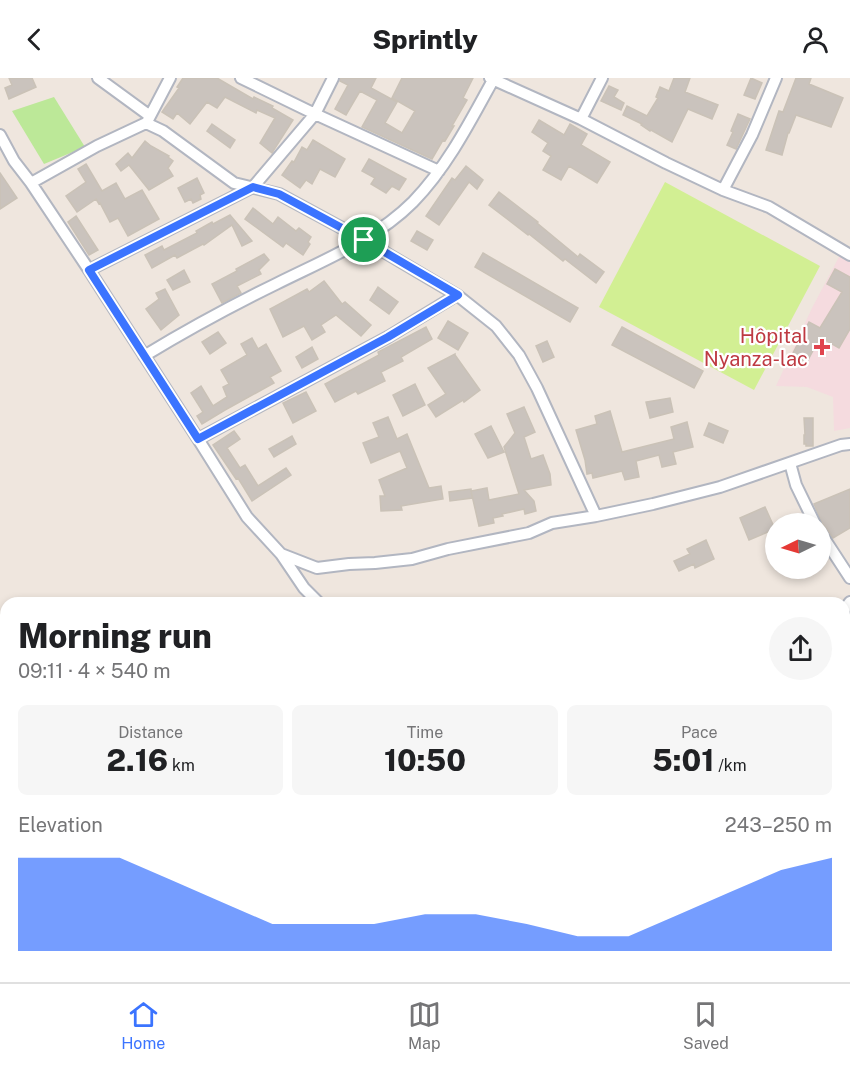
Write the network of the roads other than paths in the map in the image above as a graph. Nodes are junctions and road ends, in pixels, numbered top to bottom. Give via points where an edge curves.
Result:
1 (98, 78) edge
2 (170, 78) edge
3 (241, 78) edge
4 (333, 78) edge
5 (602, 78) edge
6 (776, 78) edge
7 (492, 79) edge
8 (315, 114) junction
9 (148, 119) junction
10 (581, 119) junction
11 (0, 135) edge
12 (439, 171) junction
13 (31, 183) junction
14 (253, 187) junction
15 (723, 190) junction
16 (364, 240) junction
17 (850, 255) edge
18 (89, 270) junction
19 (458, 295) junction
20 (144, 356) junction
21 (198, 439) junction
22 (850, 444) edge
23 (790, 463) junction
24 (810, 513) edge
25 (596, 516) junction
26 (831, 549) edge
27 (281, 554) junction
28 (850, 578) edge
29 (313, 597) edge

1 - 9 street
2 - 9 street
3 - 8 street
4 - 8 street
5 - 10 street
6 - 15 street
7 - 10 street
7 - 12 street
8 - 12 street
8 - 14 street
9 - 13 street
9 - 14 street via 234,183
10 - 15 street
11 - 13 street
12 - 16 street via 401,214
13 - 18 street
14 - 16 street via 279,194
14 - 18 street
15 - 17 street via 769,207
16 - 19 street
16 - 20 street
18 - 20 street
19 - 21 street
19 - 25 street via 496,326 519,355
20 - 21 street
21 - 27 street via 247,518
22 - 23 street
23 - 24 street
23 - 25 street via 720,487
25 - 27 street via 412,559 317,568
26 - 28 street
27 - 29 street

